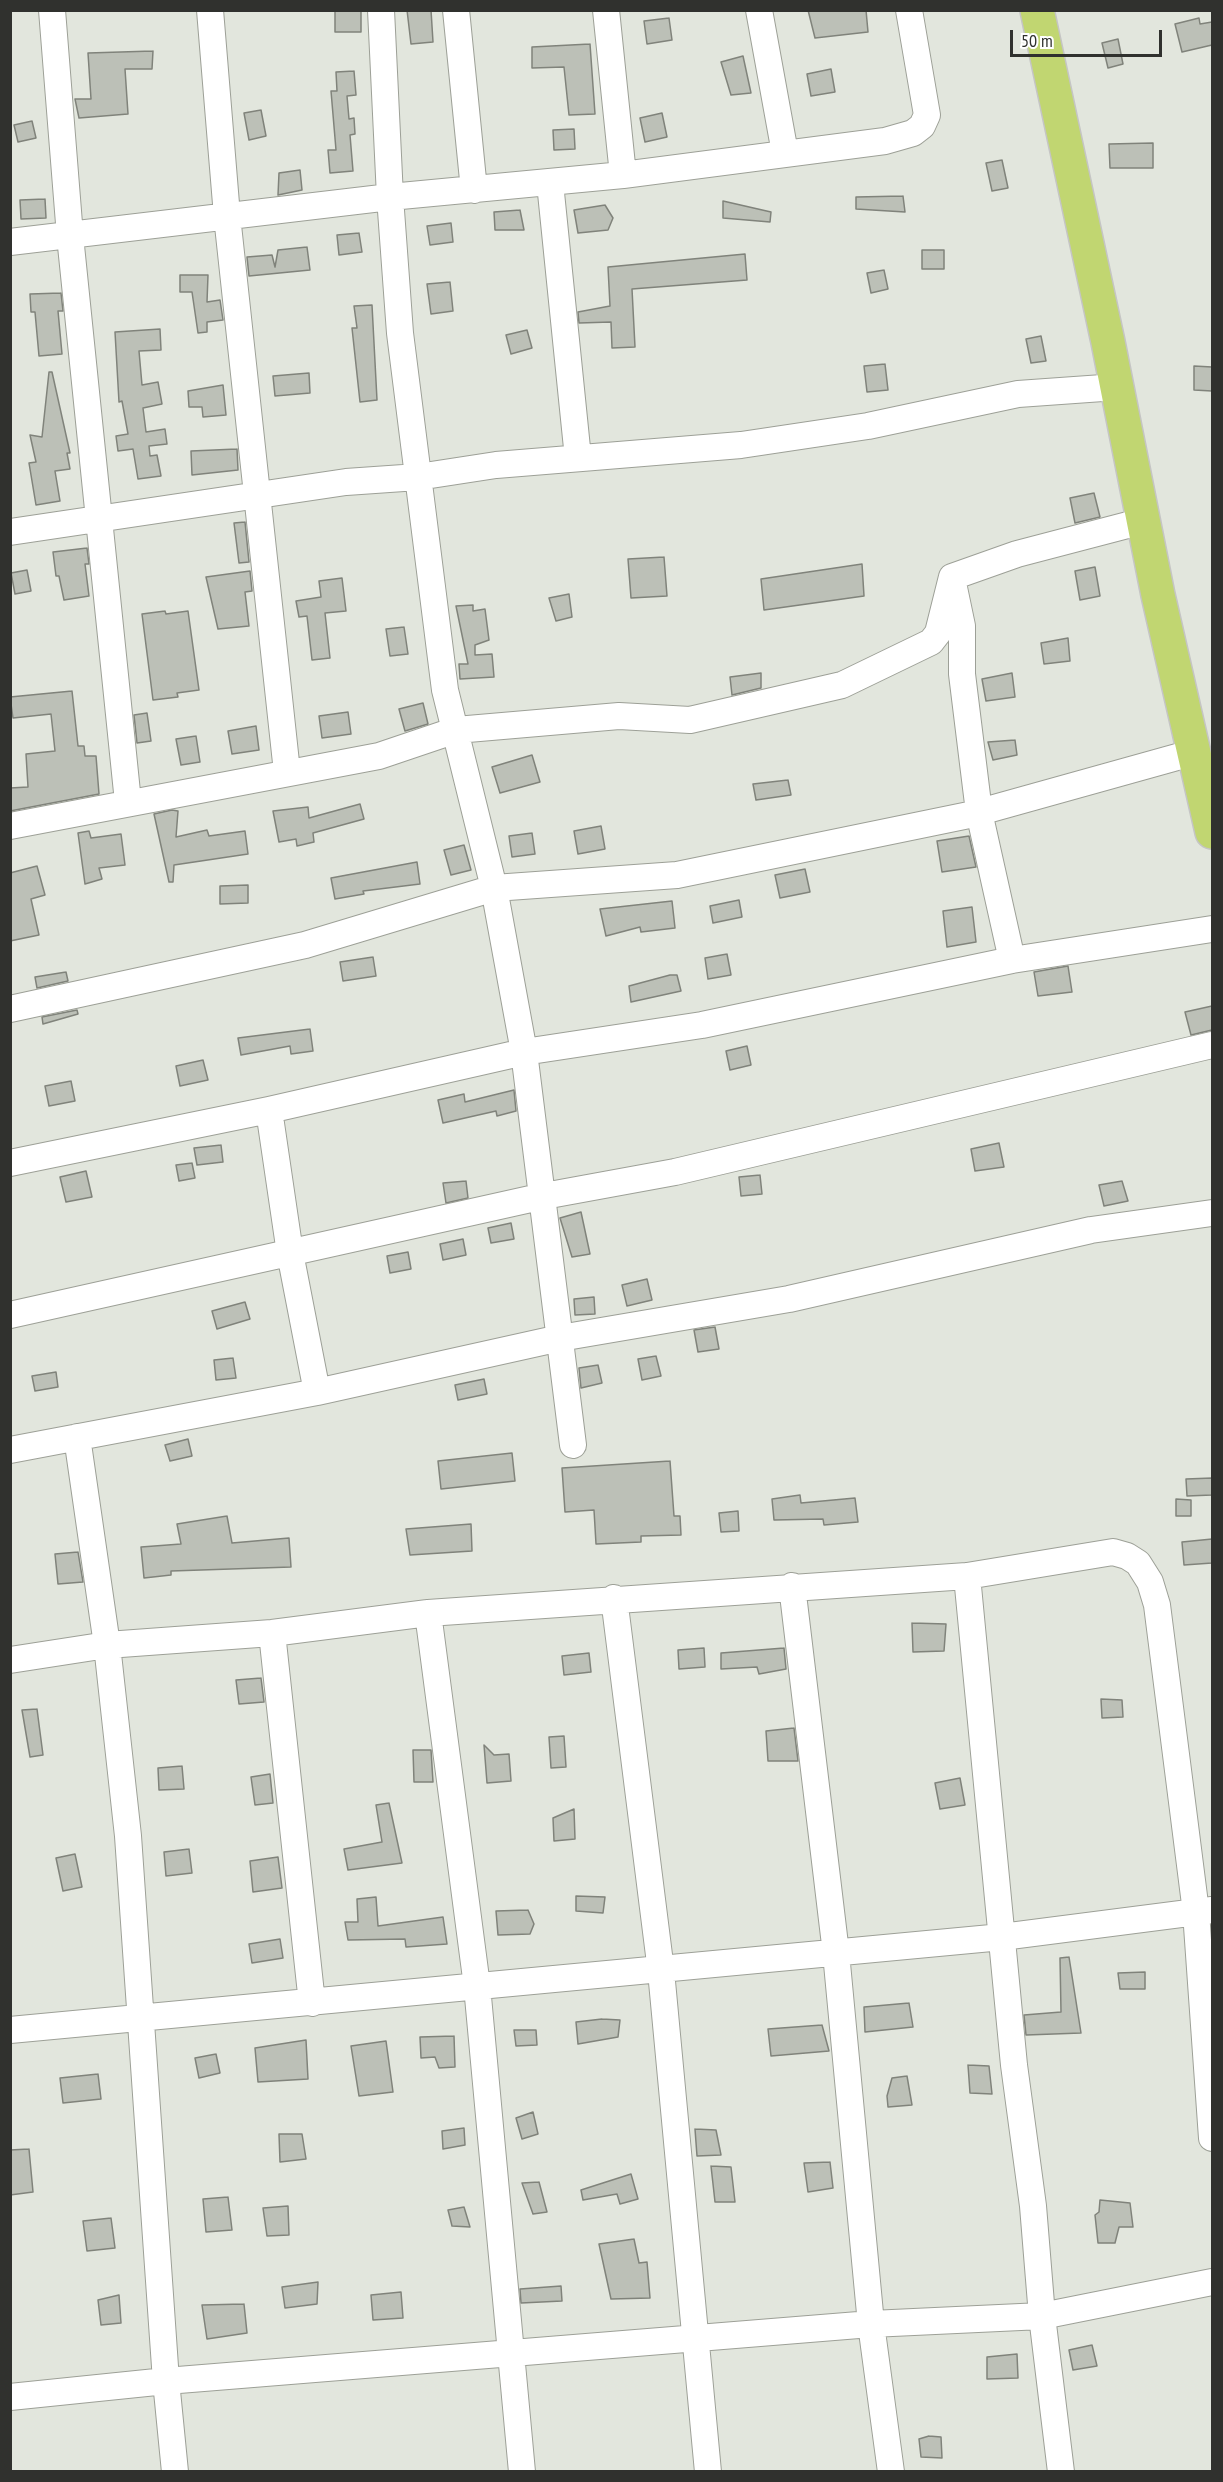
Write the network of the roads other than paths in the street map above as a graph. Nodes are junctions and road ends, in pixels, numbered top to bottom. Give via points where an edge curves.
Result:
1 (52, 10) edge
2 (210, 10) edge
3 (381, 10) edge
4 (456, 10) edge
5 (606, 10) edge
6 (759, 10) edge
7 (909, 10) edge
8 (1037, 10) edge
9 (786, 153) junction
10 (623, 175) junction
11 (550, 183) junction
12 (474, 190) junction
13 (390, 197) junction
14 (227, 216) junction
15 (70, 236) junction
16 (10, 242) edge
17 (1117, 387) junction
18 (578, 458) junction
19 (418, 477) junction
20 (258, 496) junction
21 (100, 519) junction
22 (1143, 521) junction
23 (10, 532) edge
24 (952, 577) junction
25 (456, 730) junction
26 (287, 772) junction
27 (1203, 772) edge
28 (128, 802) junction
29 (980, 812) junction
30 (10, 826) edge
31 (1212, 832) edge
32 (494, 888) junction
33 (1212, 929) edge
34 (1012, 960) junction
35 (10, 1009) edge
36 (1212, 1045) edge
37 (524, 1052) junction
38 (269, 1110) junction
39 (10, 1162) edge
40 (544, 1196) junction
41 (1212, 1213) edge
42 (290, 1253) junction
43 (10, 1315) edge
44 (560, 1338) junction
45 (317, 1392) junction
46 (77, 1437) junction
47 (573, 1445) dead end
48 (10, 1450) edge
49 (967, 1576) junction
50 (792, 1586) junction
51 (614, 1598) junction
52 (428, 1613) junction
53 (272, 1633) junction
54 (107, 1646) junction
55 (10, 1660) edge
56 (1204, 1911) edge
57 (1002, 1937) junction
58 (836, 1953) junction
59 (661, 1971) junction
60 (477, 1986) junction
61 (312, 2003) junction
62 (143, 2019) junction
63 (10, 2030) edge
64 (1212, 2138) edge
65 (1212, 2282) edge
66 (1042, 2316) junction
67 (871, 2324) junction
68 (696, 2339) junction
69 (512, 2354) junction
70 (166, 2381) junction
71 (10, 2397) edge
72 (176, 2472) edge
73 (522, 2472) edge
74 (708, 2472) edge
75 (891, 2472) edge
76 (1061, 2472) edge

1 - 15 street
2 - 14 street
3 - 13 street
4 - 12 street
5 - 10 street
6 - 9 street
7 - 9 street via 927,115 922,126 913,133 885,141
8 - 17 main road
9 - 10 street
10 - 11 street
11 - 12 street
11 - 18 street
12 - 13 street
13 - 14 street
13 - 19 street via 400,333
14 - 15 street
14 - 20 street
15 - 16 street
15 - 21 street
17 - 18 street via 1018,394 868,426 741,445
17 - 22 main road
18 - 19 street
19 - 20 street via 346,482
19 - 25 street via 445,690
20 - 21 street
20 - 26 street
21 - 23 street
21 - 28 street
22 - 24 street via 1017,554
22 - 27 main road
24 - 25 street via 938,633 931,642 842,685 690,720 619,716
24 - 29 street via 962,626 962,674
25 - 26 street via 380,756
25 - 32 street
26 - 28 street
27 - 29 street
27 - 31 main road
28 - 30 street
29 - 32 street via 677,875
29 - 34 street
32 - 35 street via 304,945
32 - 37 street
33 - 34 street
34 - 37 street via 702,1025
36 - 40 street via 675,1172
37 - 38 street
37 - 40 street
38 - 39 street
38 - 42 street
40 - 42 street
40 - 44 street
41 - 44 street via 1091,1230 789,1299
42 - 43 street
42 - 45 street
44 - 45 street
44 - 47 street
45 - 46 street
46 - 48 street
46 - 54 street
49 - 50 street
49 - 56 street via 1113,1552 1138,1563 1150,1582 1157,1605
49 - 57 street
50 - 51 street
50 - 58 street
51 - 52 street
51 - 59 street
52 - 53 street
52 - 60 street
53 - 54 street
53 - 61 street
54 - 55 street
54 - 62 street
56 - 57 street
56 - 64 street
57 - 58 street
57 - 66 street
58 - 59 street
58 - 67 street
59 - 60 street
59 - 68 street
60 - 61 street
60 - 69 street
61 - 62 street
62 - 63 street
62 - 70 street
65 - 66 street
66 - 67 street
66 - 76 street
67 - 68 street
67 - 75 street
68 - 69 street
68 - 74 street
69 - 70 street
69 - 73 street
70 - 71 street
70 - 72 street

